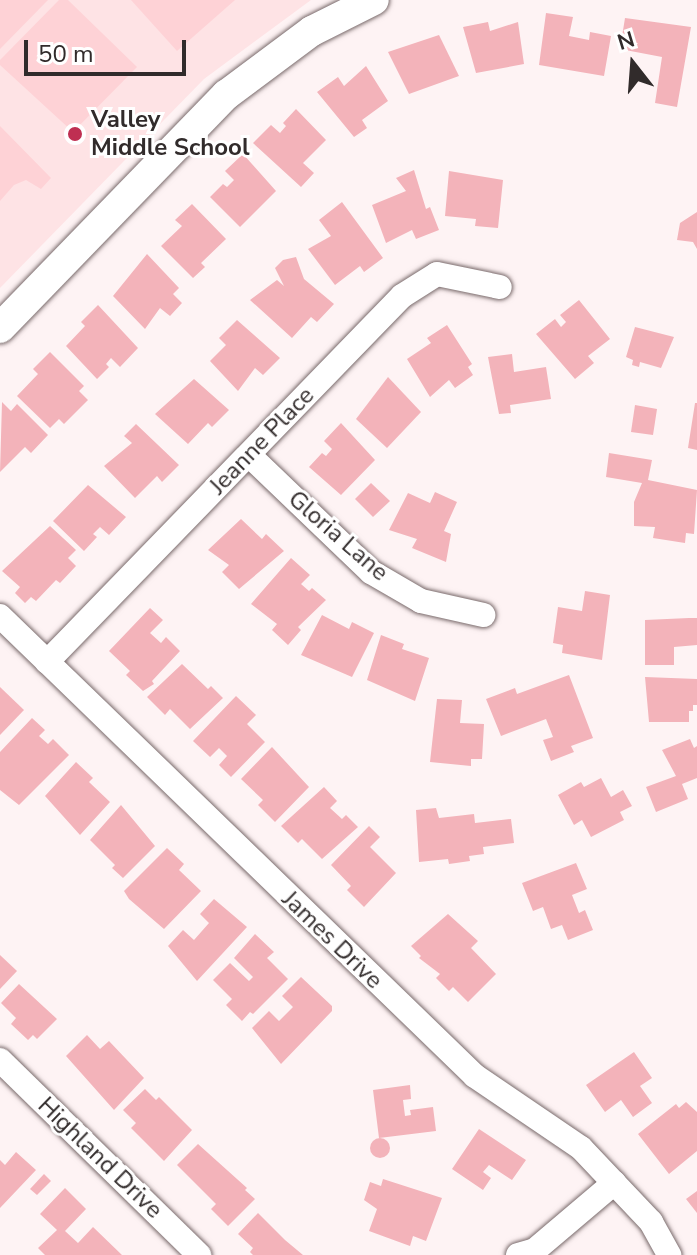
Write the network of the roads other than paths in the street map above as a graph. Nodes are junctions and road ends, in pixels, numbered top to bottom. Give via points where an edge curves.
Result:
1 (374, 0) edge
2 (500, 287) dead end
3 (0, 328) edge
4 (249, 455) junction
5 (483, 615) dead end
6 (0, 616) edge
7 (47, 662) junction
8 (4, 1072) edge
9 (614, 1183) junction
10 (199, 1255) edge
11 (518, 1255) edge
12 (669, 1255) edge

1 - 3 main road via 312,31 226,95
2 - 4 street, Jeanne Place via 437,274 402,296
4 - 5 street, Gloria Lane via 371,572 421,601
4 - 7 street, Jeanne Place
6 - 7 street, James Drive
7 - 9 street, James Drive via 475,1076 581,1148
8 - 10 street, Highland Drive
9 - 11 street via 535,1250
9 - 12 street, James Drive via 651,1222

